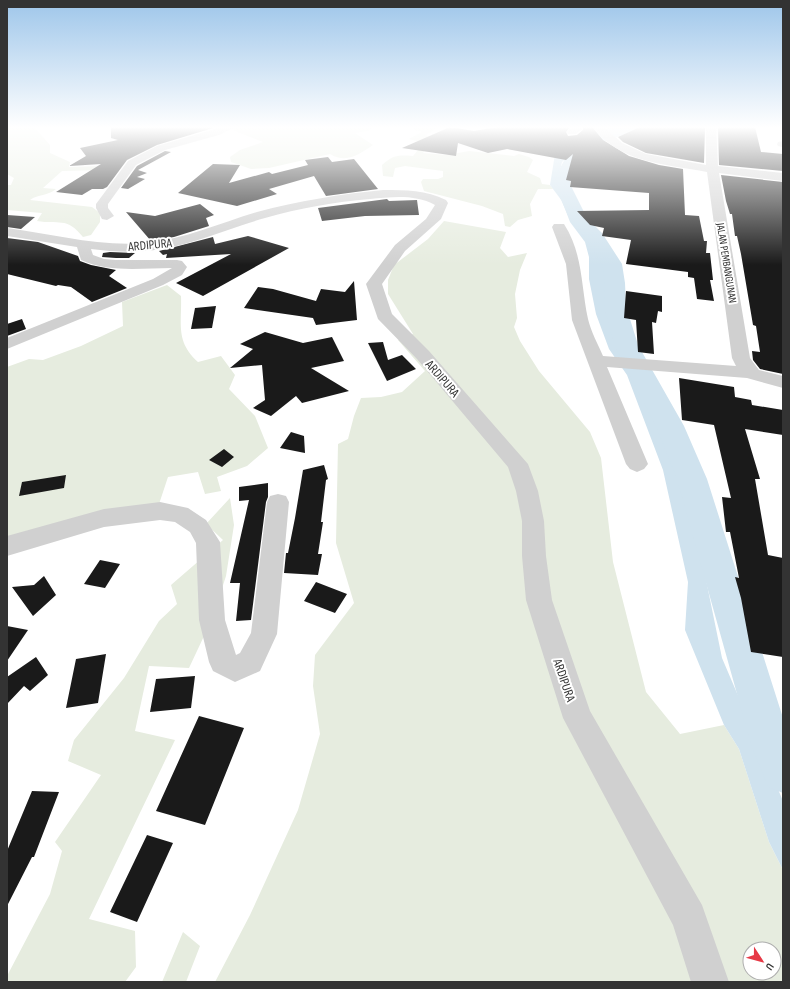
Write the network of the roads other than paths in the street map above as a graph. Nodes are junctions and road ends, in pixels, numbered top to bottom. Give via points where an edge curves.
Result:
1 (124, 173) edge
2 (713, 173) edge
3 (749, 173) edge
4 (783, 177) edge
5 (107, 216) dead end
6 (559, 227) dead end
7 (7, 232) edge
8 (83, 244) junction
9 (7, 344) edge
10 (605, 362) junction
11 (751, 373) junction
12 (783, 382) edge
13 (637, 464) dead end
14 (278, 502) dead end
15 (7, 546) edge
16 (710, 982) edge

1 - 5 street via 105,198 102,208
2 - 11 street, JALAN PEMBANGUNAN via 741,358
3 - 4 street
6 - 10 street via 573,264 580,320
7 - 8 street, ARDIPURA
8 - 9 street via 86,257 92,262 176,264 180,267 177,272 158,282
8 - 16 street, ARDIPURA via 145,247 172,243 200,237 288,209 381,194 415,193 428,195 442,203 436,218 400,248 383,270 374,284 378,299 384,316 423,355 517,464 527,492 533,521 539,600 578,718 689,918
10 - 11 street
10 - 13 street
11 - 12 street
14 - 15 street via 264,634 250,662 235,669 223,662 212,620 208,542 198,526 180,514 160,510 104,518

